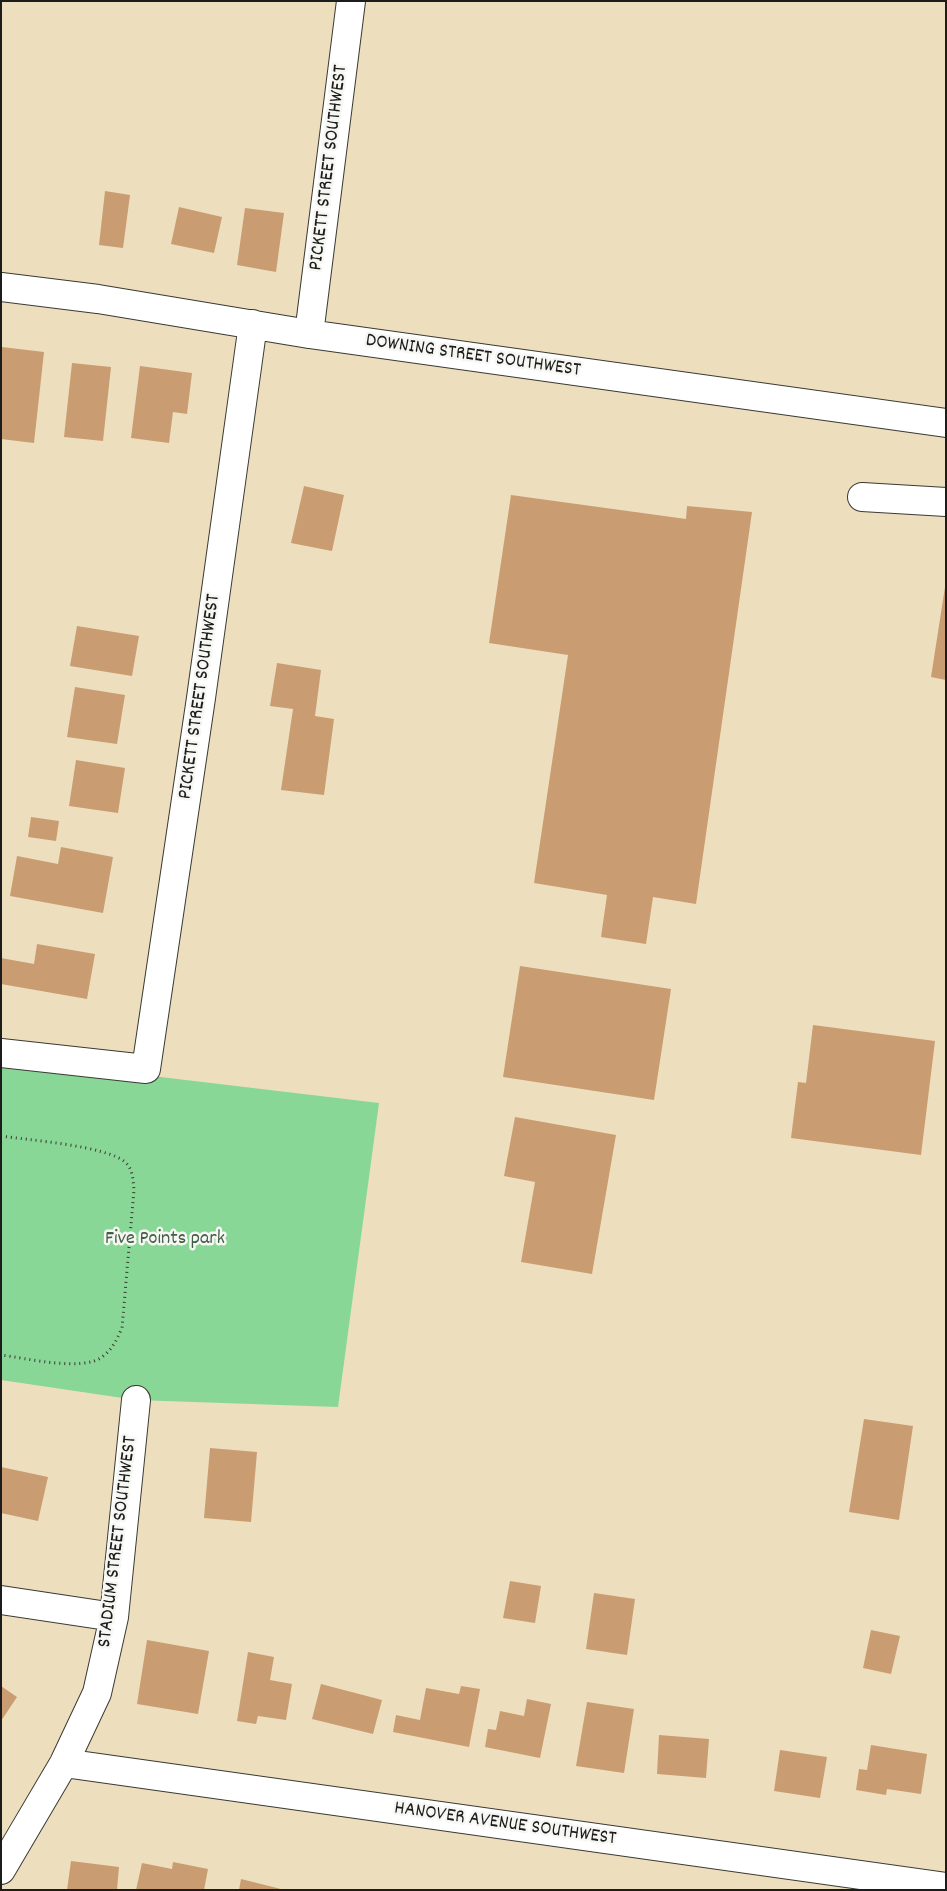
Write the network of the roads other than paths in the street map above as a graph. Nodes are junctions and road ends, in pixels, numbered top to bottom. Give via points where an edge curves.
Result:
1 (351, 1) edge
2 (1, 286) edge
3 (253, 324) junction
4 (309, 334) junction
5 (946, 423) edge
6 (862, 497) dead end
7 (946, 502) edge
8 (1, 1053) edge
9 (136, 1400) dead end
10 (1, 1600) edge
11 (114, 1616) junction
12 (64, 1763) junction
13 (1, 1870) edge
14 (946, 1887) edge

1 - 4 street, PICKETT STREET SOUTHWEST
2 - 3 street, DOWNING STREET SOUTHWEST
3 - 4 street, DOWNING STREET SOUTHWEST
3 - 8 street, PICKETT STREET SOUTHWEST via 146,1069
4 - 5 street, DOWNING STREET SOUTHWEST
6 - 7 street
9 - 11 street, STADIUM STREET SOUTHWEST
10 - 11 street
11 - 12 street, STADIUM STREET SOUTHWEST via 97,1693
12 - 13 street, STADIUM STREET SOUTHWEST
12 - 14 street, HANOVER AVENUE SOUTHWEST

